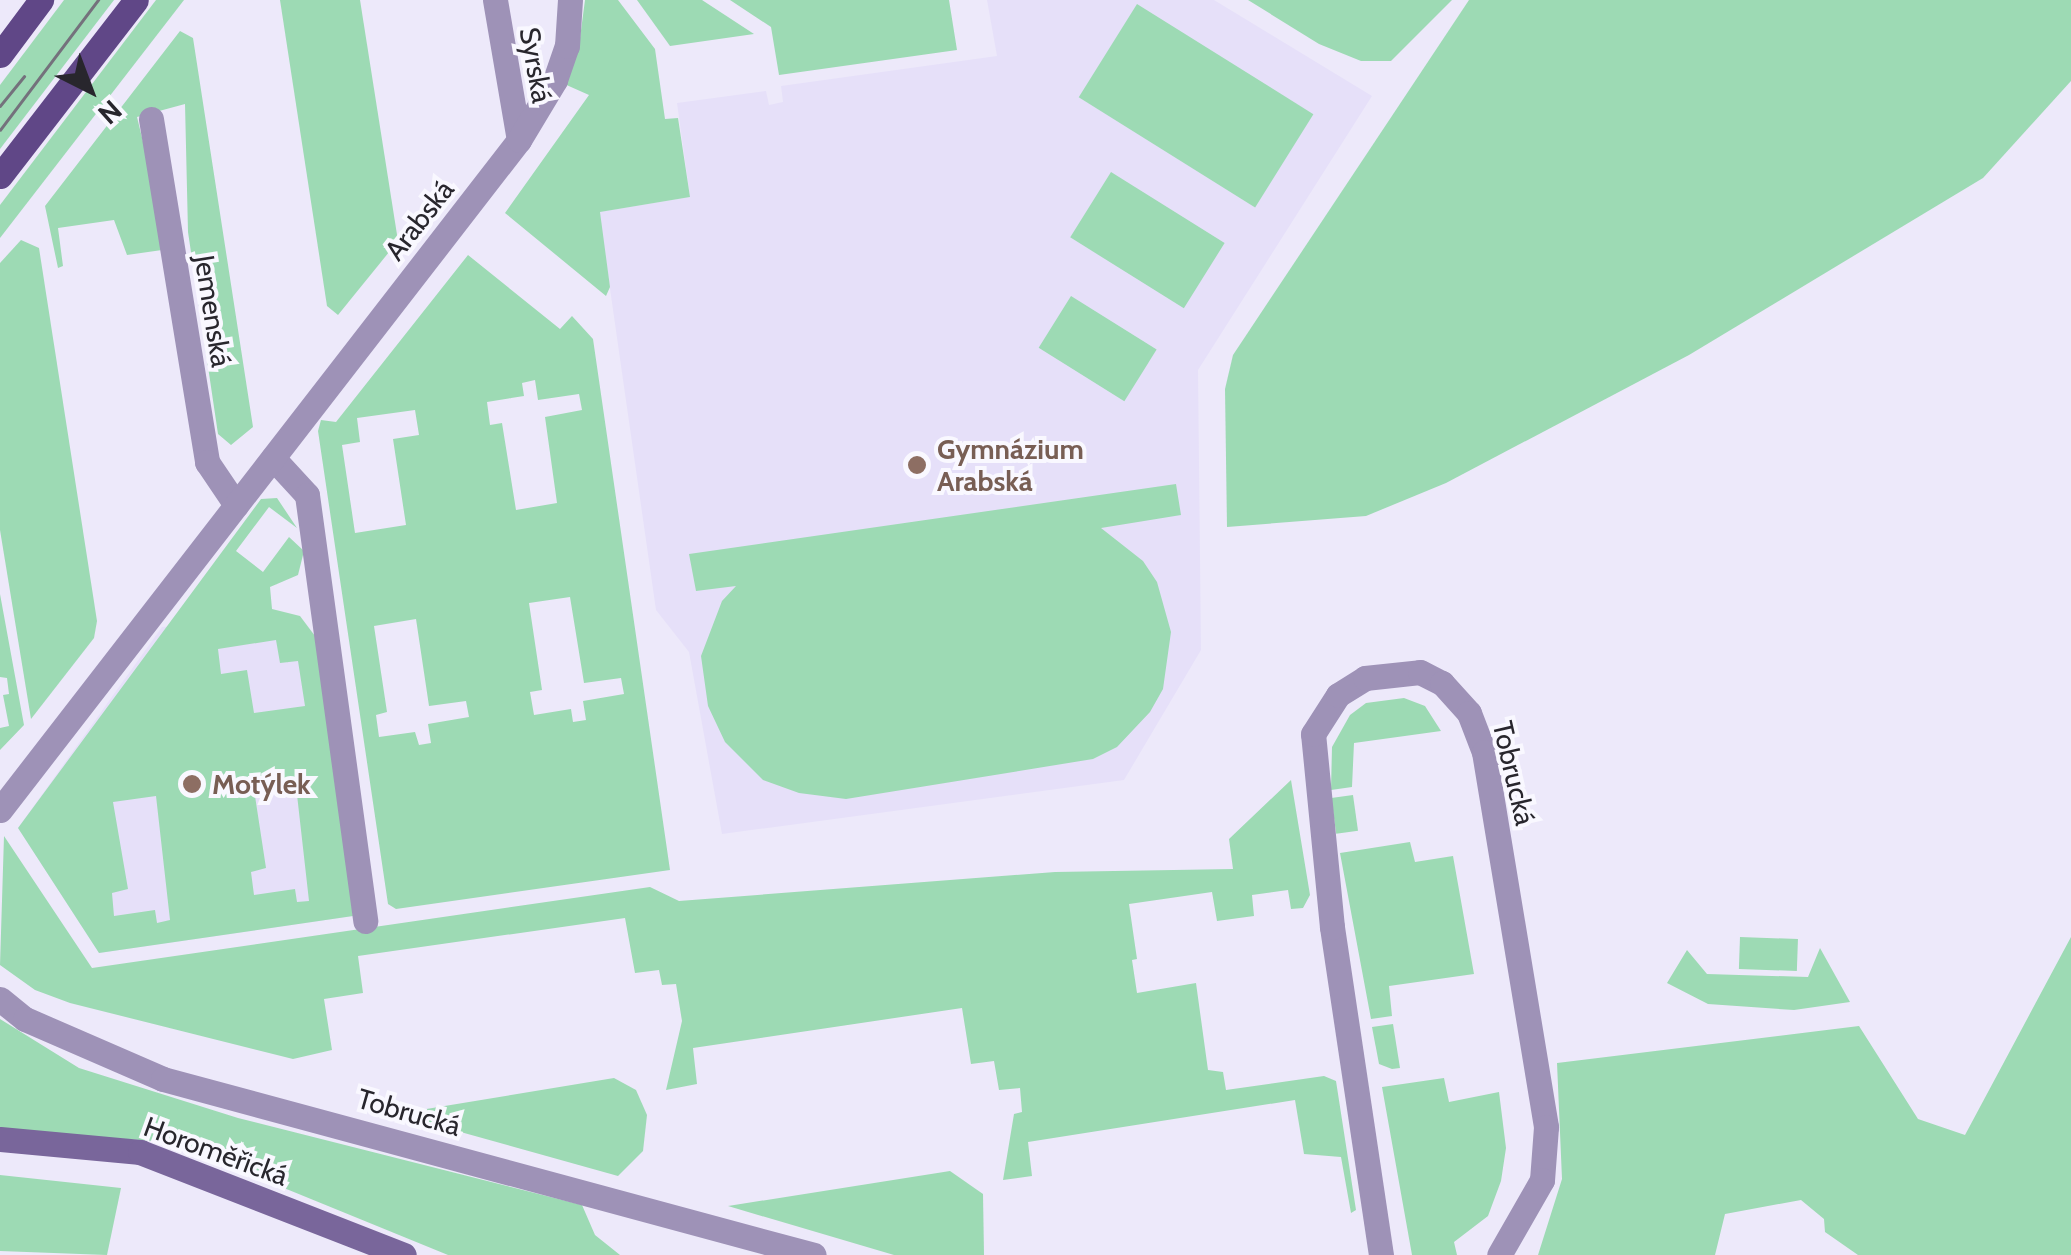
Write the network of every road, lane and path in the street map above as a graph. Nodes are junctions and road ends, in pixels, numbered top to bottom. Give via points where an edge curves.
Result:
1 (41, 0) edge
2 (136, 0) edge
3 (495, 0) edge
4 (570, 0) edge
5 (0, 54) edge
6 (151, 118) dead end
7 (519, 140) junction
8 (0, 176) edge
9 (273, 458) junction
10 (236, 505) junction
11 (12, 782) edge
12 (0, 810) edge
13 (365, 921) dead end
14 (0, 999) edge
15 (0, 1139) edge
16 (1380, 1245) edge
17 (404, 1255) edge
18 (814, 1255) edge
19 (1499, 1255) edge

1 - 5 main road
2 - 8 main road
3 - 7 street, Syrská
4 - 7 street, Arabská via 567,46 555,80
6 - 10 street, Jemenská via 208,462
7 - 9 street, Arabská
9 - 10 street, Arabská
9 - 13 street via 306,495
10 - 11 street, Arabská
11 - 12 street, Arabská
14 - 18 street, Tobrucká via 24,1019 163,1079
15 - 17 main road, Horoměřická via 140,1152
16 - 19 street, Tobrucká via 1332,927 1313,734 1338,695 1366,678 1420,672 1442,683 1469,713 1484,752 1546,1127 1542,1180

